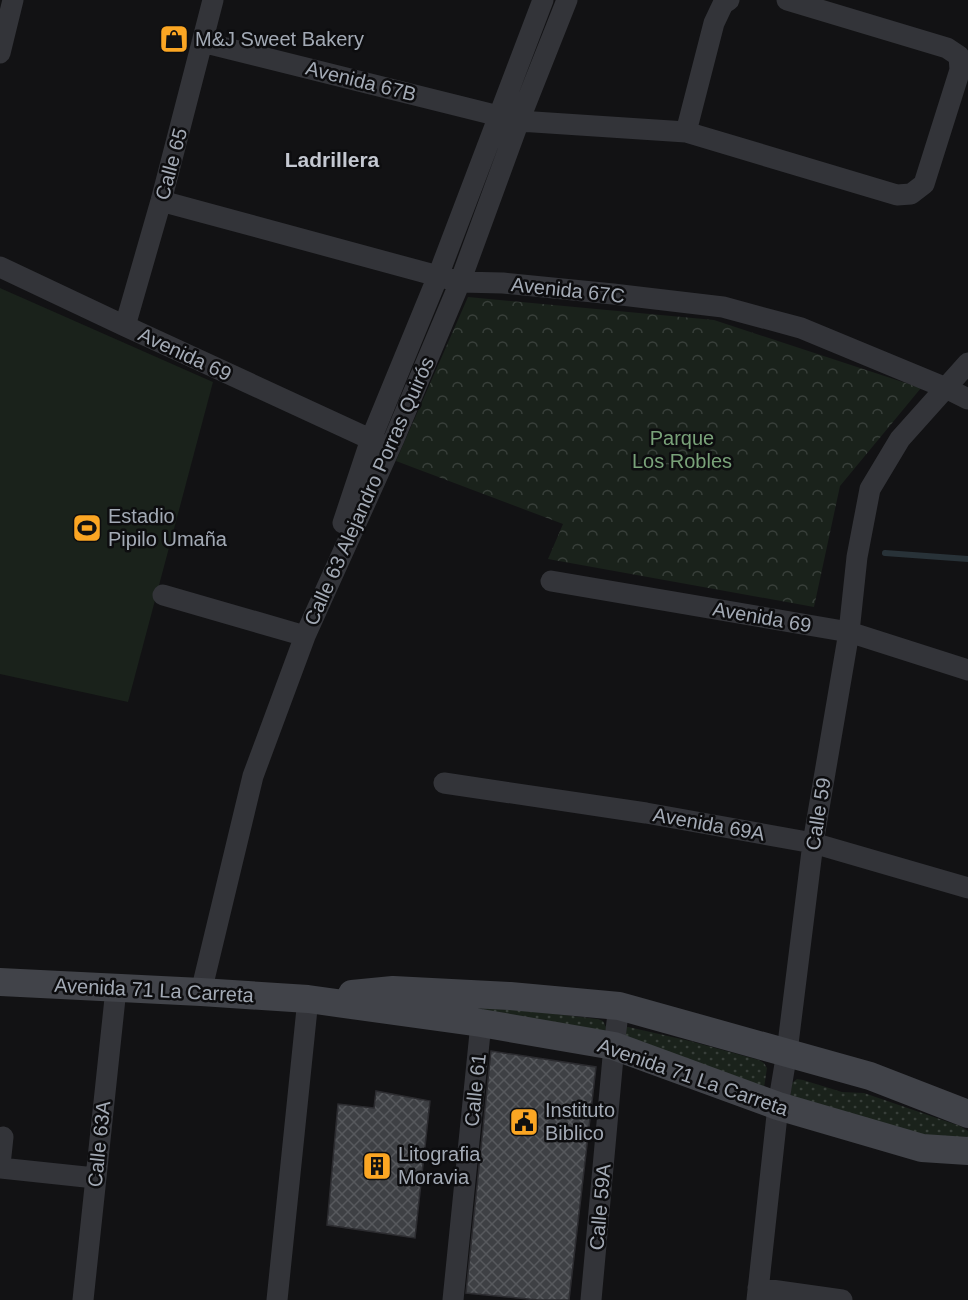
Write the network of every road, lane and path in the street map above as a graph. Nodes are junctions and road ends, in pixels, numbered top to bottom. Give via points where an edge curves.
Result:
1 (13, 0) edge
2 (213, 0) edge
3 (543, 0) edge
4 (567, 0) edge
5 (729, 0) edge
6 (788, 0) edge
7 (202, 42) junction
8 (0, 53) edge
9 (498, 116) junction
10 (519, 121) junction
11 (686, 132) junction
12 (161, 201) junction
13 (0, 267) edge
14 (438, 276) junction
15 (460, 282) junction
16 (125, 326) junction
17 (968, 363) edge
18 (946, 388) junction
19 (968, 399) edge
20 (380, 443) junction
21 (551, 581) dead end
22 (163, 594) dead end
23 (849, 632) junction
24 (305, 636) junction
25 (968, 670) edge
26 (444, 783) dead end
27 (813, 843) junction
28 (968, 888) edge
29 (0, 981) edge
30 (116, 988) junction
31 (201, 992) junction
32 (308, 999) junction
33 (620, 1006) junction
34 (481, 1023) junction
35 (614, 1046) junction
36 (787, 1052) junction
37 (778, 1106) junction
38 (968, 1114) edge
39 (3, 1137) dead end
40 (968, 1151) edge
41 (0, 1167) edge
42 (95, 1178) junction
43 (757, 1294) edge
44 (83, 1300) edge
45 (277, 1300) edge
46 (453, 1300) edge
47 (591, 1300) edge
48 (842, 1300) edge

1 - 8 street
2 - 7 street, Calle 65
3 - 9 street, Calle 63 Alejandro Porras Quirós
4 - 10 street, Calle 63 Alejandro Porras Quirós
5 - 11 street via 714,22
6 - 11 street, Avenida 67B via 946,48 959,56 960,70 924,184 911,194 897,195
7 - 9 street, Avenida 67B
7 - 12 street, Calle 65
9 - 10 street, Avenida 67B
9 - 14 street, Calle 63 Alejandro Porras Quirós
10 - 11 street, Avenida 67B
10 - 15 street, Calle 63 Alejandro Porras Quirós
12 - 14 street, Avenida 67C
12 - 16 street, Calle 65
13 - 16 street, Avenida 69
14 - 15 street, Avenida 67C
14 - 20 street, Calle 63 Alejandro Porras Quirós
15 - 18 street, Avenida 67C via 503,283 723,307 801,328
15 - 20 street, Calle 63 Alejandro Porras Quirós
16 - 20 street, Avenida 69
17 - 18 street, Calle 59
18 - 19 street, Avenida 67C
18 - 23 street, Calle 59 via 900,439 870,489
20 - 24 street, Calle 63 Alejandro Porras Quirós
21 - 23 street, Avenida 69
22 - 24 street
23 - 25 street, Avenida 69
23 - 27 street, Calle 59
24 - 31 street, Calle 63 Alejandro Porras Quirós via 253,776
26 - 27 street, Avenida 69A
27 - 28 street, Avenida 69A
27 - 36 street, Calle 59
29 - 30 street, Avenida 71 La Carreta
30 - 31 street, Avenida 71 La Carreta
30 - 42 street, Calle 63A
31 - 32 street, Avenida 71 La Carreta
32 - 33 street, Avenida 71 La Carreta via 393,990
32 - 34 street, Avenida 71 La Carreta
32 - 45 street
33 - 35 street, Calle 59A
33 - 36 street, Avenida 71 La Carreta
34 - 35 street, Avenida 71 La Carreta
34 - 46 street, Calle 61
35 - 37 street, Avenida 71 La Carreta
35 - 47 street, Calle 59A
36 - 37 street, Calle 59
36 - 38 street, Avenida 71 La Carreta via 870,1076
37 - 40 street, Avenida 71 La Carreta via 922,1148
37 - 43 street, Calle 59
39 - 41 street
41 - 42 street
42 - 44 street, Calle 63A
43 - 48 street

